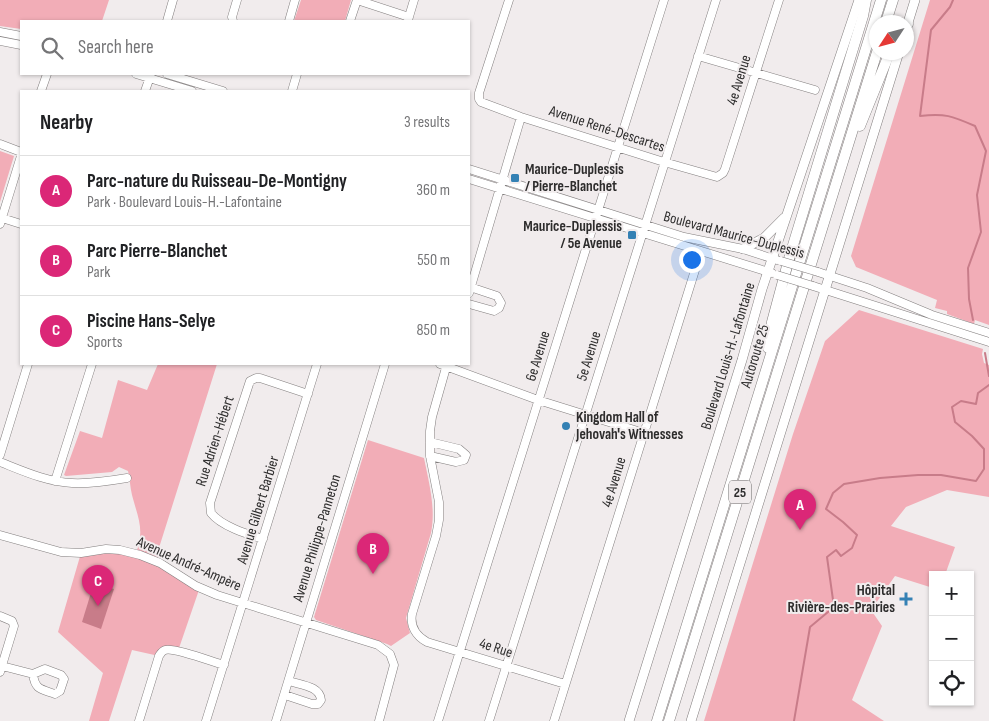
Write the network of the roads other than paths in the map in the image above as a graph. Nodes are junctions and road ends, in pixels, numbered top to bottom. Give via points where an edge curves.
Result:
1 (173, 0) edge
2 (237, 0) edge
3 (295, 0) edge
4 (357, 0) edge
5 (414, 0) edge
6 (508, 0) edge
7 (664, 0) edge
8 (716, 0) edge
9 (779, 0) edge
10 (860, 0) edge
11 (866, 0) edge
12 (882, 0) edge
13 (893, 0) edge
14 (915, 0) edge
15 (888, 15) edge
16 (910, 15) edge
17 (408, 19) edge
18 (167, 20) edge
19 (233, 20) edge
20 (289, 20) edge
21 (350, 20) edge
22 (0, 32) edge
23 (20, 36) edge
24 (0, 41) edge
25 (20, 45) edge
26 (698, 56) junction
27 (875, 60) edge
28 (887, 60) edge
29 (896, 60) edge
30 (756, 72) junction
31 (47, 75) edge
32 (170, 75) edge
33 (297, 75) edge
34 (150, 76) edge
35 (41, 90) edge
36 (145, 90) edge
37 (189, 90) edge
38 (220, 90) edge
39 (292, 90) edge
40 (815, 90) dead end
41 (521, 116) junction
42 (0, 144) edge
43 (618, 147) junction
44 (20, 152) edge
45 (20, 159) edge
46 (664, 162) junction
47 (470, 168) edge
48 (725, 169) joint
49 (840, 173) junction
50 (470, 179) edge
51 (502, 179) junction
52 (499, 188) junction
53 (598, 209) junction
54 (786, 216) junction
55 (596, 218) junction
56 (1, 221) edge
57 (20, 224) edge
58 (645, 224) junction
59 (642, 233) junction
60 (742, 249) junction
61 (701, 251) junction
62 (777, 260) junction
63 (772, 273) junction
64 (829, 276) junction
65 (470, 290) edge
66 (825, 290) junction
67 (470, 304) edge
68 (989, 333) edge
69 (989, 342) edge
70 (28, 365) edge
71 (92, 365) edge
72 (317, 365) edge
73 (386, 365) edge
74 (445, 365) edge
75 (448, 365) edge
76 (760, 389) junction
77 (308, 394) junction
78 (538, 400) junction
79 (585, 415) junction
80 (644, 433) junction
81 (430, 442) junction
82 (0, 455) edge
83 (430, 456) junction
84 (0, 462) edge
85 (127, 478) dead end
86 (55, 481) junction
87 (0, 535) edge
88 (263, 539) junction
89 (244, 603) junction
90 (0, 616) edge
91 (306, 623) junction
92 (460, 651) junction
93 (224, 665) junction
94 (506, 666) junction
95 (1, 669) edge
96 (32, 674) dead end
97 (289, 681) junction
98 (565, 684) junction
99 (285, 695) junction
100 (139, 721) edge
101 (206, 721) edge
102 (276, 721) edge
103 (378, 721) edge
104 (438, 721) edge
105 (489, 721) edge
106 (554, 721) edge
107 (629, 721) edge
108 (657, 721) edge
109 (669, 721) edge
110 (691, 721) edge

1 - 18 street
2 - 19 street
3 - 20 street
4 - 17 street
4 - 21 street
5 - 17 street
6 - 41 street, Avenue René-Descartes via 479,99 484,104
7 - 43 street, 6e Avenue
8 - 26 street, 5e Avenue
9 - 30 street, 4e Avenue
10 - 54 main road, Boulevard Louis-H.-Lafontaine
11 - 76 highway via 780,290
12 - 76 highway, Autoroute 25 / 25
13 - 15 highway
14 - 16 main road
22 - 23 street
24 - 25 street
26 - 30 street
26 - 46 street, 5e Avenue
27 - 49 highway, Autoroute 25 / 25
28 - 49 highway
29 - 64 main road
30 - 40 street
30 - 48 street, 4e Avenue
31 - 35 street
32 - 38 street
33 - 39 street
34 - 36 street
34 - 37 street
41 - 43 street, Avenue René-Descartes
41 - 51 street
42 - 44 street
43 - 46 street, Avenue René-Descartes
43 - 53 street, 6e Avenue
45 - 56 street
46 - 48 street, Avenue René-Descartes via 712,176 720,175
46 - 58 street, 5e Avenue
47 - 51 street, Boulevard Maurice-Duplessis
49 - 109 highway, Autoroute 25 / 25
50 - 52 street, Boulevard Maurice-Duplessis
51 - 52 street
51 - 53 street, Boulevard Maurice-Duplessis
52 - 55 street, Boulevard Maurice-Duplessis
52 - 65 street via 475,257
53 - 55 street, 6e Avenue
53 - 58 street, Boulevard Maurice-Duplessis
54 - 60 main road via 763,239
54 - 62 main road, Boulevard Louis-H.-Lafontaine
55 - 59 street, Boulevard Maurice-Duplessis
55 - 78 street, 6e Avenue
56 - 57 street
58 - 59 street, 5e Avenue
58 - 60 street, Boulevard Maurice-Duplessis via 684,237
59 - 61 street, Boulevard Maurice-Duplessis
59 - 79 street, 5e Avenue
60 - 62 street, Boulevard Maurice-Duplessis
61 - 63 street, Boulevard Maurice-Duplessis
61 - 80 street, 4e Avenue
62 - 63 main road, Boulevard Louis-H.-Lafontaine
62 - 64 street, Boulevard Maurice-Duplessis, bridge
63 - 66 street, Boulevard Maurice-Duplessis, bridge
63 - 107 main road, Boulevard Louis-H.-Lafontaine
64 - 66 main road
64 - 68 street, Boulevard Maurice-Duplessis
65 - 67 street via 497,296 501,303 494,311
66 - 69 street, Boulevard Maurice-Duplessis
66 - 110 main road
70 - 82 street
71 - 86 street
72 - 77 street, Avenue Gilbert Barbier
73 - 91 street, Avenue Philippe-Panneton
74 - 81 street via 430,424
75 - 78 street
76 - 108 highway, Autoroute 25 / 25
77 - 88 street, Avenue Gilbert Barbier
77 - 88 street, Rue Adrien-Hébert via 260,378 250,381 210,503 210,513 217,520
78 - 79 street
78 - 92 street, 6e Avenue
79 - 80 street
79 - 94 street, 5e Avenue
80 - 98 street, 4e Avenue
81 - 83 street
81 - 83 street via 459,449 466,455 459,463
83 - 92 street, 4e Rue via 439,502 439,520 412,614 412,624 427,642
84 - 86 street
85 - 86 street via 101,482
87 - 89 street, Avenue André-Ampère via 61,552 106,549 140,555 217,595
88 - 89 street, Avenue Gilbert Barbier
89 - 91 street, Avenue André-Ampère
89 - 93 street, Avenue Gilbert Barbier
90 - 95 street via 12,620 14,626
91 - 97 street, Avenue Philippe-Panneton
91 - 103 street, Avenue André-Ampère via 378,645 390,654 394,672
92 - 94 street, 4e Rue
92 - 104 street, 6e Avenue
93 - 100 street via 166,649 160,656
93 - 101 street, Avenue Gilbert Barbier
94 - 98 street, 4e Rue
94 - 105 street, 5e Avenue
95 - 96 street
97 - 99 street, Avenue Philippe-Panneton
97 - 99 street via 318,690 321,700 312,704
98 - 106 street, 4e Avenue
99 - 102 street, Avenue Philippe-Panneton

